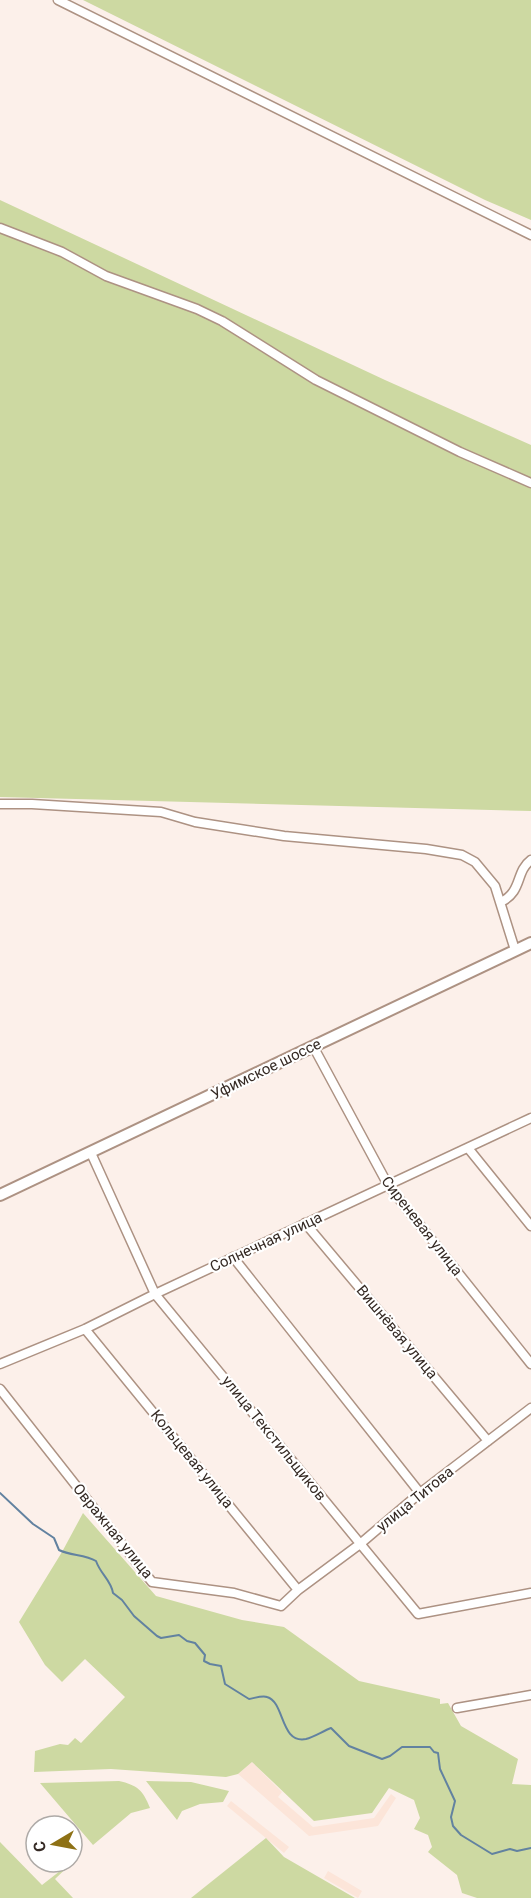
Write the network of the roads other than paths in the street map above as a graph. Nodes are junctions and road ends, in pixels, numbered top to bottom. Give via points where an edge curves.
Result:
1 (58, 0) edge
2 (0, 228) edge
3 (531, 235) edge
4 (531, 483) edge
5 (0, 804) edge
6 (531, 860) edge
7 (501, 902) junction
8 (531, 943) edge
9 (515, 950) junction
10 (313, 1046) junction
11 (531, 1118) edge
12 (468, 1148) junction
13 (91, 1153) junction
14 (388, 1185) junction
15 (0, 1195) edge
16 (305, 1223) junction
17 (531, 1226) edge
18 (233, 1257) junction
19 (155, 1294) junction
20 (85, 1329) junction
21 (0, 1364) edge
22 (531, 1364) edge
23 (0, 1389) edge
24 (531, 1408) edge
25 (488, 1441) junction
26 (420, 1493) junction
27 (360, 1544) junction
28 (298, 1590) junction
29 (531, 1593) edge
30 (531, 1695) edge
31 (457, 1708) dead end

1 - 3 street
2 - 4 street via 62,252 106,276 222,321 316,380
5 - 7 street via 161,812 195,822 284,836 462,855 486,873
6 - 7 street via 522,870 512,896
7 - 9 street
8 - 9 main road, Уфимское шоссе
9 - 10 main road, Уфимское шоссе
10 - 13 main road, Уфимское шоссе
10 - 14 street, Сиреневая улица
11 - 12 street, Солнечная улица
12 - 14 street, Солнечная улица
12 - 17 street
13 - 15 main road, Уфимское шоссе
13 - 19 street, улица Текстильщиков
14 - 16 street, Солнечная улица
14 - 22 street, Сиреневая улица
16 - 18 street, Солнечная улица
16 - 25 street, Вишнёвая улица
18 - 19 street, Солнечная улица
18 - 26 street
19 - 20 street, Солнечная улица
19 - 27 street, улица Текстильщиков
20 - 21 street, Солнечная улица
20 - 28 street, Кольцевая улица
23 - 28 street, Овражная улица via 152,1582 234,1593 281,1606
24 - 25 street, улица Титова
25 - 26 street, улица Титова
26 - 27 street, улица Титова
27 - 28 street, улица Титова
27 - 29 street, улица Текстильщиков via 417,1614
30 - 31 street

